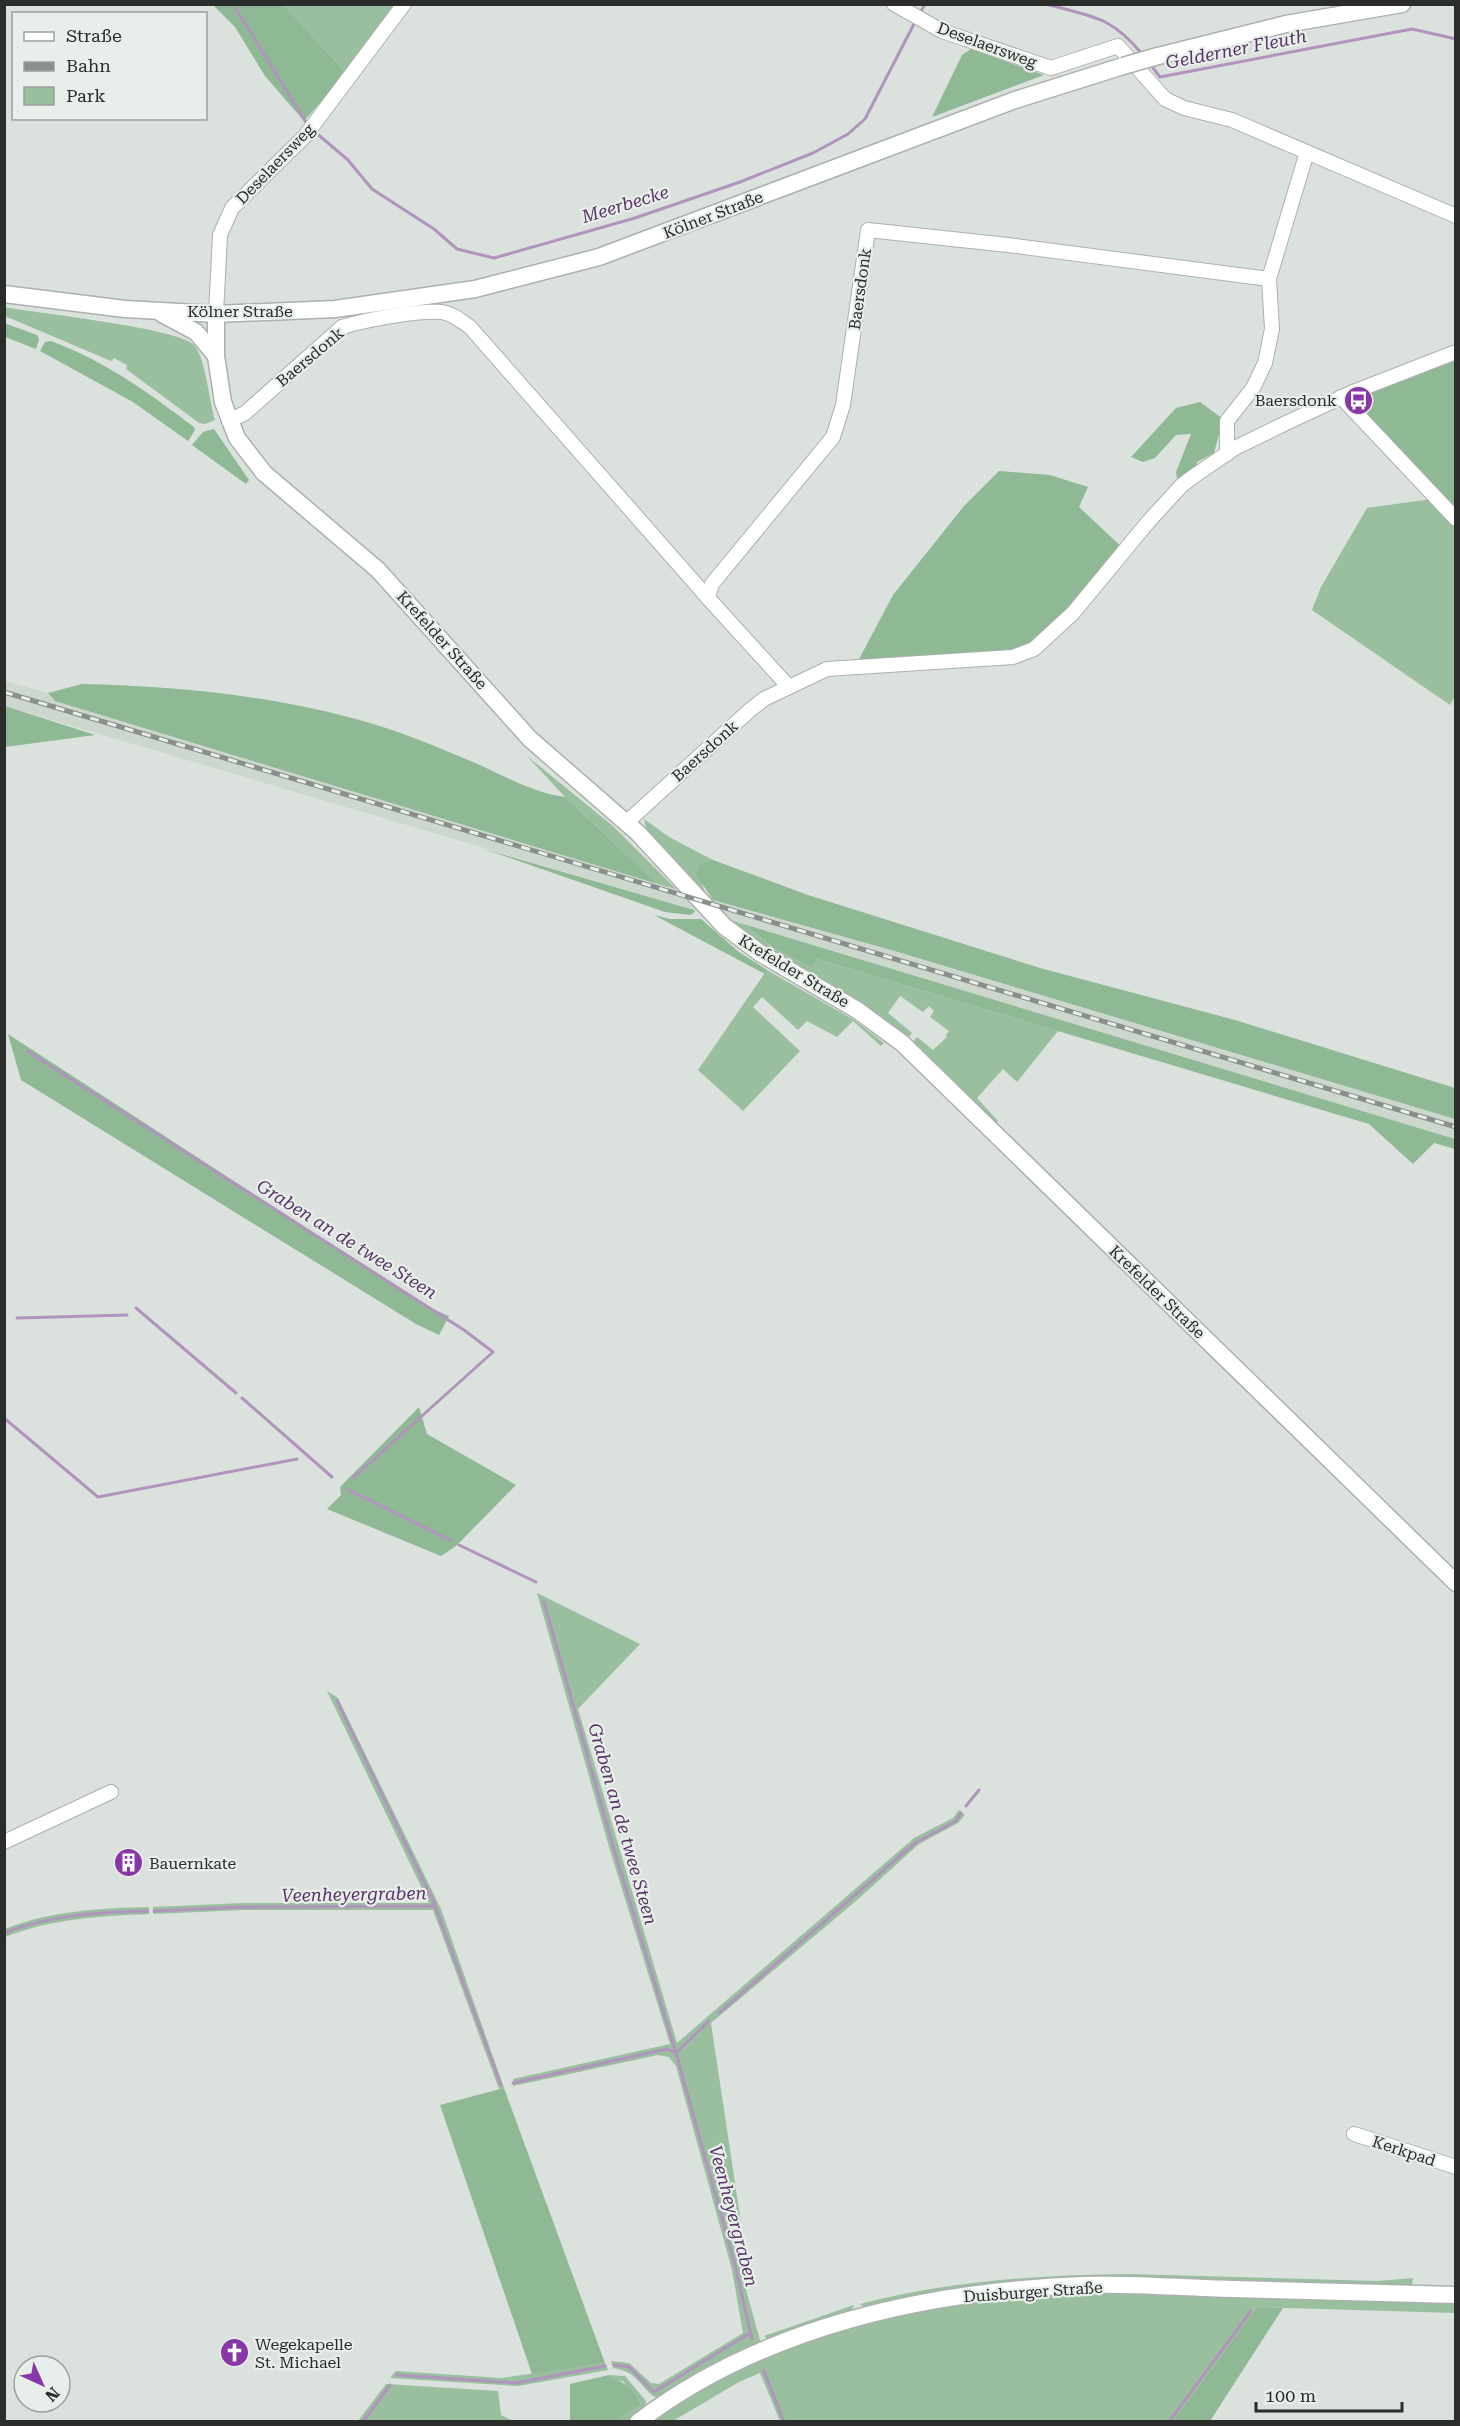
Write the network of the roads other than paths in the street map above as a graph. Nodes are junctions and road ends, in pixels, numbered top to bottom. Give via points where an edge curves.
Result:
1 (404, 4) edge
2 (894, 4) edge
3 (1402, 4) edge
4 (1307, 152) junction
5 (1455, 216) edge
6 (1269, 279) junction
7 (4, 294) edge
8 (153, 310) junction
9 (216, 314) junction
10 (1455, 352) edge
11 (216, 356) junction
12 (1341, 397) junction
13 (229, 421) junction
14 (1227, 454) junction
15 (1455, 519) edge
16 (708, 598) junction
17 (789, 687) junction
18 (627, 822) junction
19 (1455, 1583) edge
20 (111, 1792) dead end
21 (4, 1842) edge
22 (1354, 2134) dead end
23 (1455, 2167) edge
24 (1455, 2295) edge
25 (638, 2421) edge

1 - 9 street, Deselaersweg via 305,136 232,208 220,235
2 - 4 street, Deselaersweg via 942,31 1051,68 1118,46 1165,99 1232,120
3 - 9 main road, Kölner Straße, bridge via 1286,24 1123,66 1015,100 703,220 544,274 399,302
4 - 5 street
4 - 6 street
6 - 14 street via 1272,329 1265,363 1253,388 1227,421
6 - 16 street, Baersdonk via 868,230 843,405 832,437 712,584
7 - 8 main road, Kölner Straße
8 - 9 main road, Kölner Straße
8 - 11 main road via 196,332
9 - 11 main road, Krefelder Straße
10 - 12 street, Baersdonk
11 - 13 main road, Krefelder Straße
12 - 14 street, Baersdonk
12 - 15 street
13 - 16 street, Baersdonk via 245,413 342,327 441,312 455,316 470,327
13 - 18 main road, Krefelder Straße via 244,450 264,473 378,570 530,739
14 - 17 street, Baersdonk via 1182,485 1073,613 1034,649 1013,657 827,669
16 - 17 street, Baersdonk
17 - 18 street, Baersdonk via 750,710
18 - 19 main road, Krefelder Straße via 730,931 857,1010 902,1043
20 - 21 street
22 - 23 street, Kerkpad
24 - 25 main road, Duisburger Straße via 1083,2285 948,2298 857,2317 748,2355

